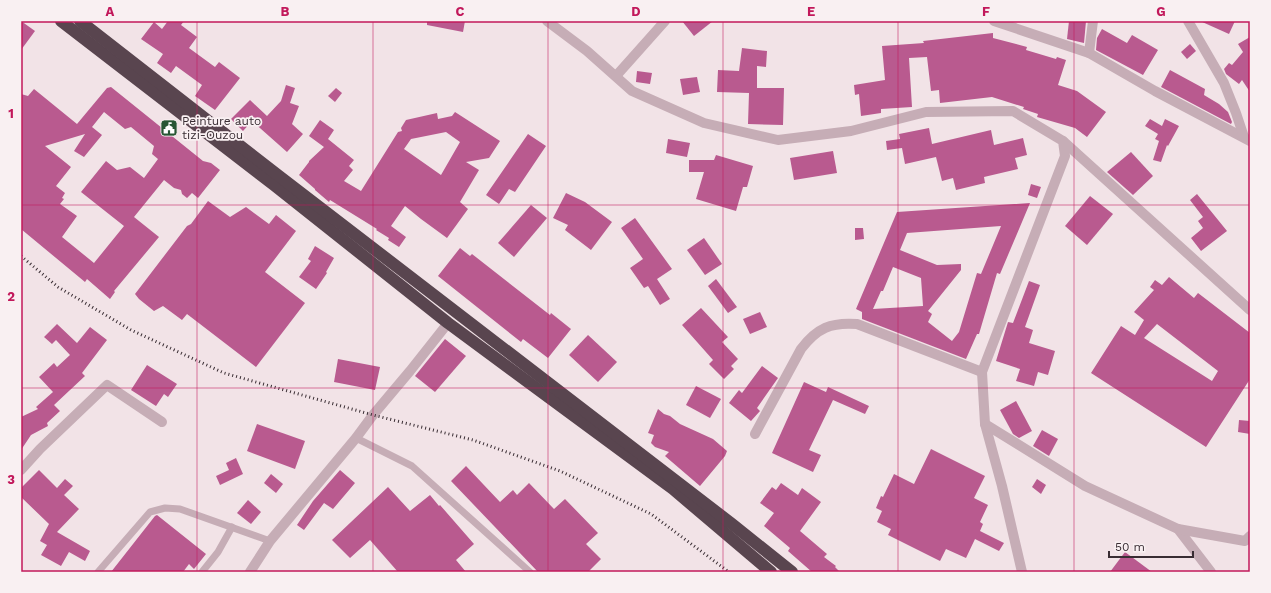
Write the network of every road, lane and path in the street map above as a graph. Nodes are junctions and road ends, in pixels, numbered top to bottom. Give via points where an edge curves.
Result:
1 (61, 21) edge
2 (80, 21) edge
3 (547, 21) edge
4 (665, 21) edge
5 (994, 21) edge
6 (1093, 21) edge
7 (1188, 21) edge
8 (1089, 53) junction
9 (616, 76) junction
10 (1247, 139) edge
11 (1063, 141) junction
12 (1250, 310) edge
13 (448, 323) junction
14 (982, 372) junction
15 (162, 422) dead end
16 (985, 424) junction
17 (755, 434) dead end
18 (356, 438) junction
19 (21, 470) edge
20 (232, 527) junction
21 (1178, 529) junction
22 (1250, 536) edge
23 (270, 541) junction
24 (98, 572) edge
25 (202, 572) edge
26 (250, 572) edge
27 (530, 572) edge
28 (771, 572) edge
29 (792, 572) edge
30 (1022, 572) edge
31 (1211, 572) edge

1 - 13 highway
2 - 29 highway
3 - 9 street
4 - 9 street
5 - 8 street
6 - 8 street
7 - 10 street via 1224,83
8 - 10 street
9 - 11 street via 632,90 704,123 778,140 851,131 926,112 1013,111
11 - 12 street
11 - 14 street via 1065,156
13 - 18 street
13 - 28 highway via 673,489
14 - 16 street
14 - 17 street via 857,324 831,325 809,338
15 - 19 street via 107,385
16 - 21 street via 1085,486
16 - 30 street
18 - 23 street
18 - 27 lane via 412,466
20 - 23 lane
20 - 24 lane via 180,509 165,508 150,512
20 - 25 lane via 218,552
21 - 22 street via 1245,542
21 - 31 street
23 - 26 street

